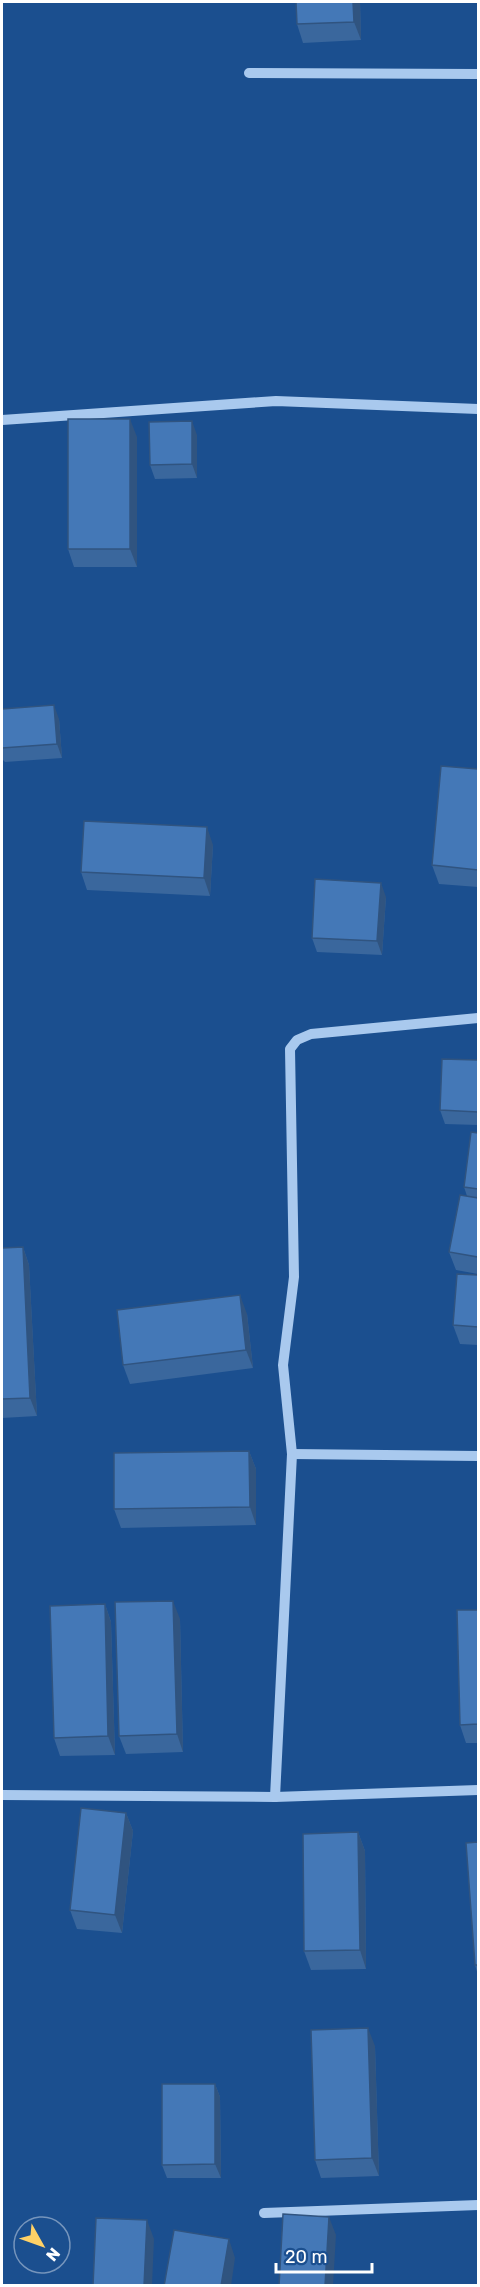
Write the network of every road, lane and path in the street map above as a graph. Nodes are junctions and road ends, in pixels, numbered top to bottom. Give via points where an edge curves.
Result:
1 (249, 73) dead end
2 (478, 74) edge
3 (478, 409) edge
4 (2, 420) edge
5 (478, 1018) edge
6 (292, 1454) junction
7 (478, 1456) edge
8 (478, 1790) edge
9 (2, 1795) edge
10 (275, 1797) junction
11 (478, 2205) edge
12 (264, 2213) dead end

1 - 2 street
3 - 4 street via 276,401
5 - 6 street via 311,1034 297,1040 290,1049 294,1277 283,1365
6 - 7 street
6 - 10 street
8 - 10 street
9 - 10 street
11 - 12 street

